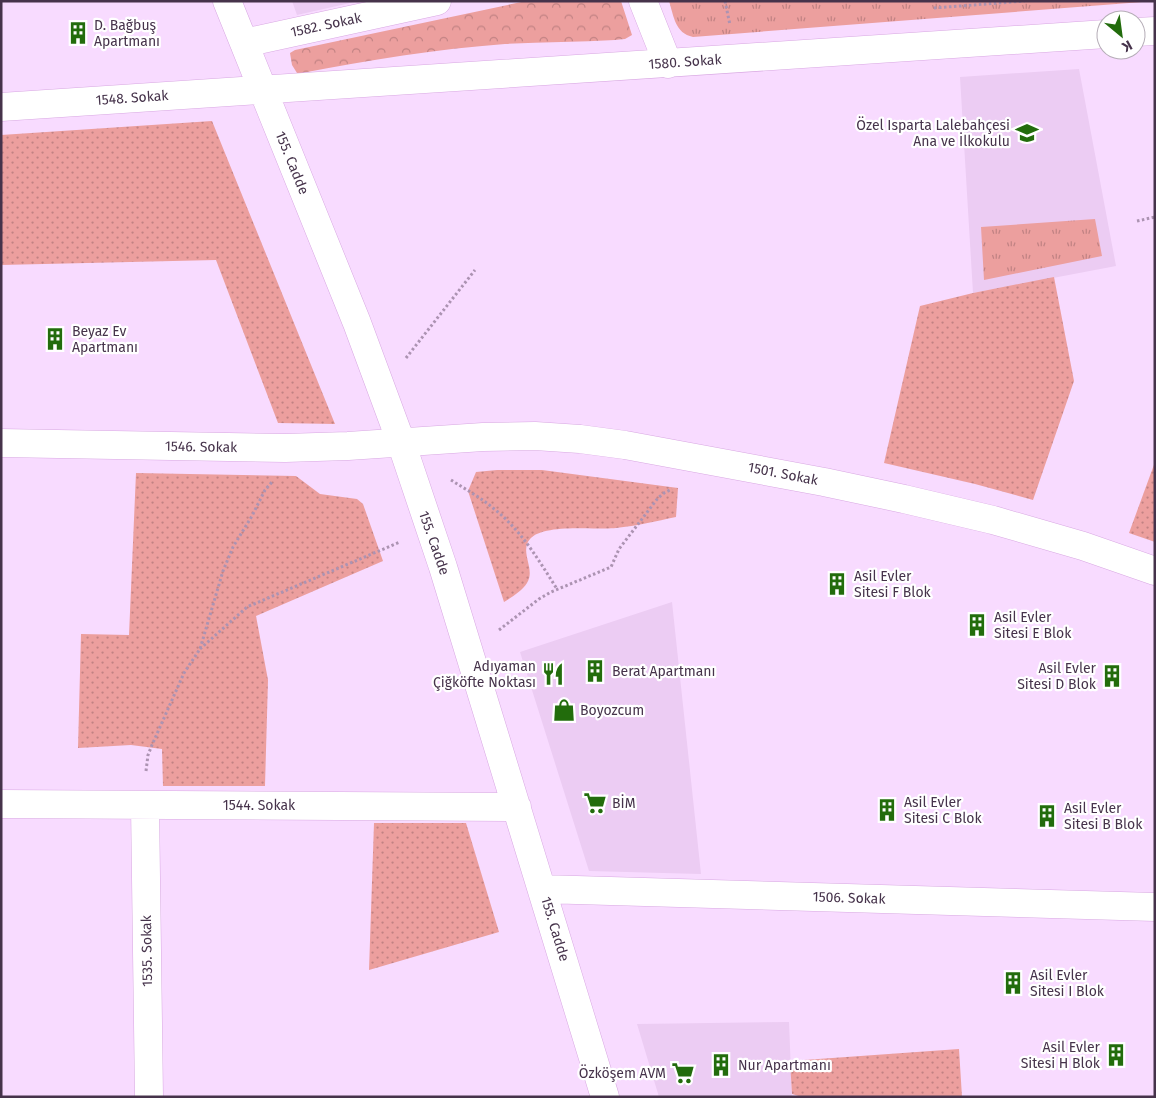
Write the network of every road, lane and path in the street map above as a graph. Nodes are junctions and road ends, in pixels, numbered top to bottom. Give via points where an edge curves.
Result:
1 (227, 1) edge
2 (437, 1) edge
3 (643, 1) edge
4 (1025, 1) edge
5 (934, 8) dead end
6 (1096, 35) edge
7 (244, 43) junction
8 (668, 64) junction
9 (263, 91) junction
10 (1, 107) edge
11 (1155, 217) edge
12 (1137, 221) dead end
13 (475, 270) dead end
14 (378, 379) junction
15 (401, 442) junction
16 (1, 443) edge
17 (447, 478) dead end
18 (273, 480) dead end
19 (678, 488) dead end
20 (400, 542) dead end
21 (1155, 571) edge
22 (557, 589) junction
23 (200, 649) junction
24 (469, 651) junction
25 (148, 755) dead end
26 (1, 804) edge
27 (145, 804) junction
28 (517, 807) junction
29 (542, 889) junction
30 (1155, 907) edge
31 (149, 1097) edge
32 (605, 1097) edge

1 - 7 street, 155. Cadde
2 - 7 street, 1582. Sokak
3 - 8 street
4 - 5 path
6 - 8 street, 1580. Sokak
7 - 9 street, 155. Cadde
8 - 9 street, 1580. Sokak
9 - 10 street, 1548. Sokak
9 - 14 street, 155. Cadde
11 - 12 path
13 - 14 path via 406,358
14 - 15 street, 155. Cadde
15 - 16 street, 1546. Sokak via 246,448
15 - 21 street, 1501. Sokak via 535,436 625,445 824,482 993,520
15 - 24 street, 155. Cadde
17 - 22 path via 509,522 531,548
18 - 23 path via 264,490 223,570
19 - 22 path via 670,489 658,498 619,549 611,567
20 - 23 path via 247,607
22 - 24 path
23 - 25 path via 184,673
24 - 28 street, 155. Cadde
26 - 27 street, 1544. Sokak
27 - 28 street, 1544. Sokak
27 - 31 street, 1535. Sokak
28 - 29 street, 155. Cadde
29 - 30 street, 1506. Sokak
29 - 32 street, 155. Cadde

